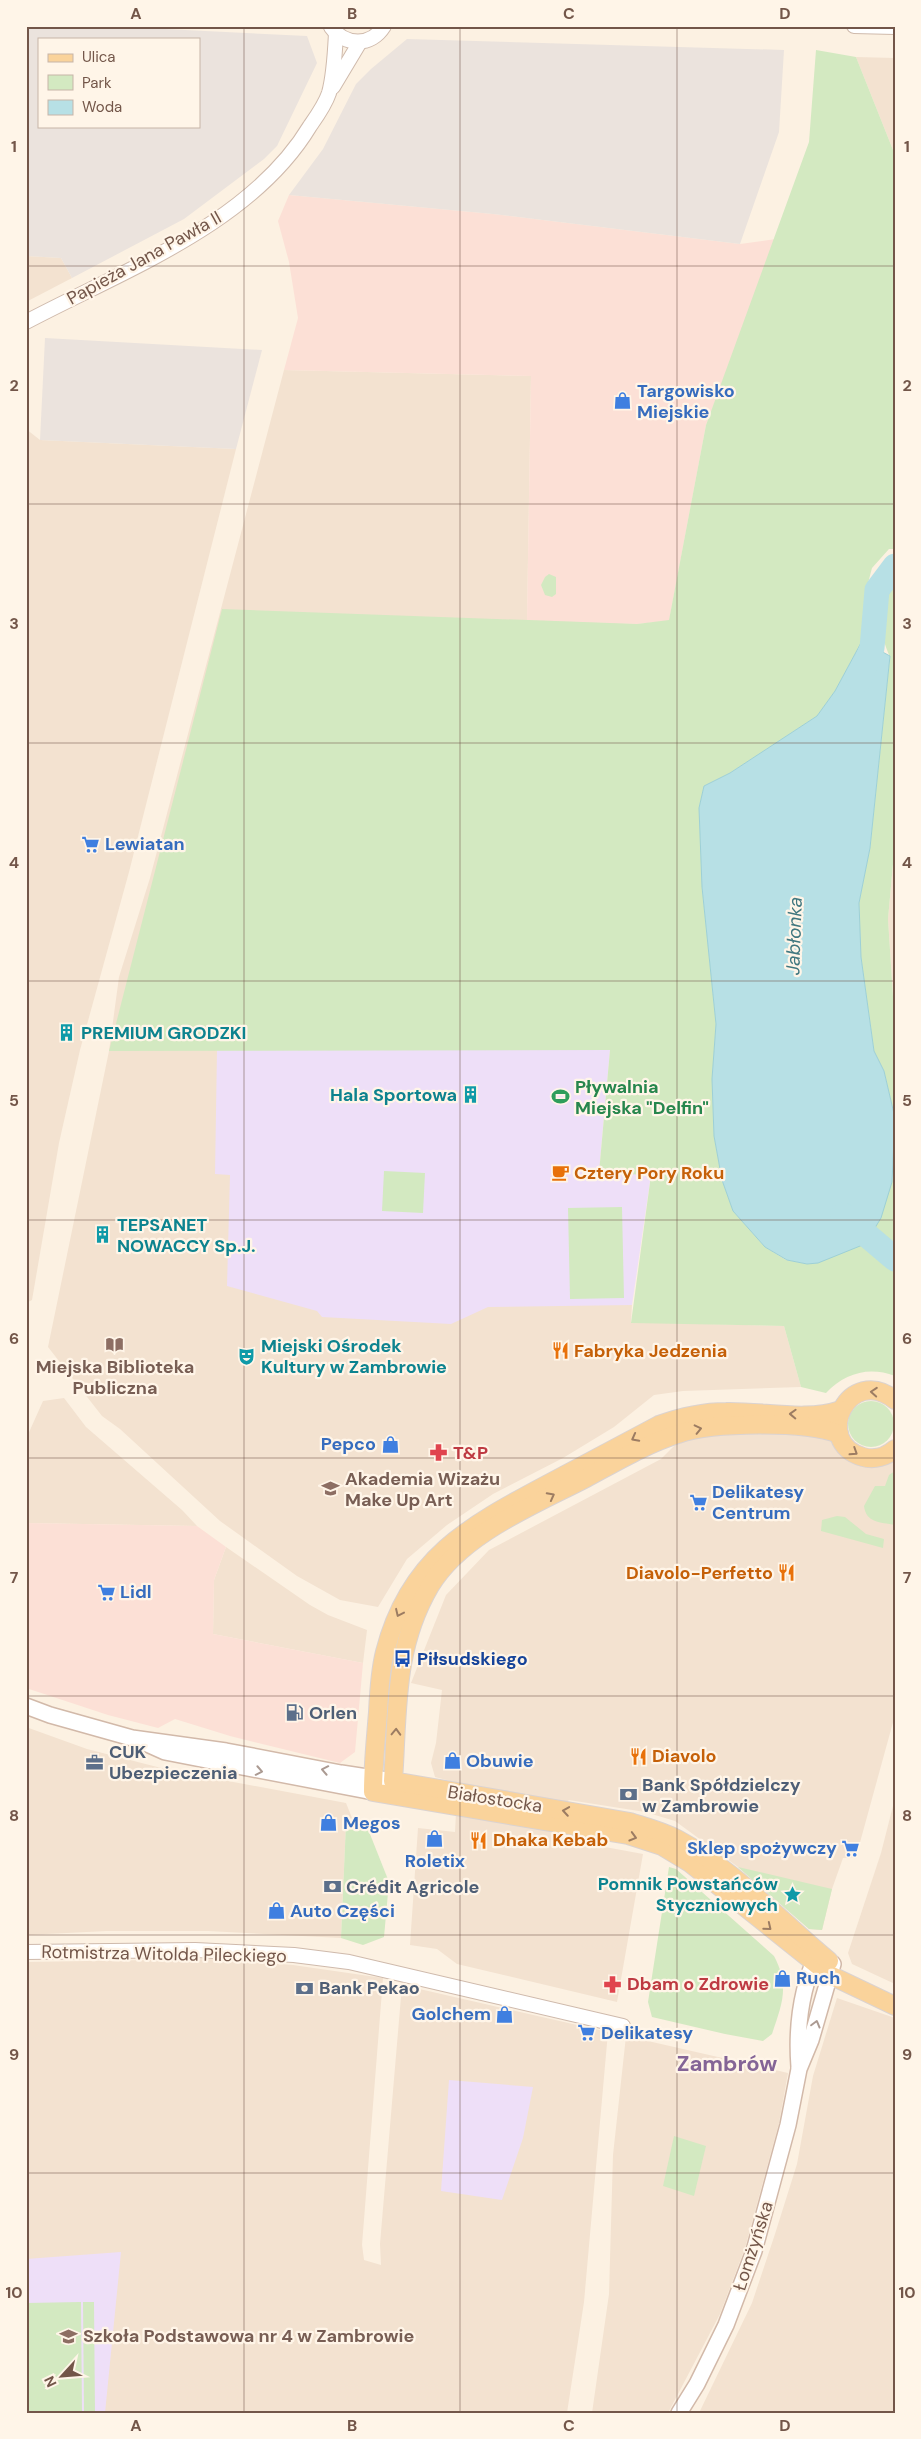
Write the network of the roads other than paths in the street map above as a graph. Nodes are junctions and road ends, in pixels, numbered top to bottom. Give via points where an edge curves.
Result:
1 (384, 26) edge
2 (854, 26) edge
3 (895, 27) edge
4 (333, 30) edge
5 (360, 42) junction
6 (329, 94) junction
7 (26, 322) edge
8 (895, 1400) edge
9 (841, 1410) junction
10 (839, 1434) junction
11 (895, 1449) edge
12 (26, 1706) edge
13 (393, 1781) junction
14 (373, 1785) junction
15 (26, 1952) edge
16 (815, 1957) junction
17 (831, 1970) junction
18 (895, 1996) edge
19 (895, 2006) edge
20 (624, 2026) dead end
21 (799, 2069) junction
22 (679, 2413) edge

1 - 5 street via 375,37
2 - 3 street
4 - 5 street via 343,38
4 - 6 street, Papieża Jana Pawła II
5 - 6 street
6 - 7 street, Papieża Jana Pawła II via 300,143 275,171 224,216
8 -> 9 main road via 869,1390 852,1396
9 - 10 main road
9 -> 14 main road via 818,1415 726,1412 675,1419 502,1508 454,1539 424,1571 407,1597 384,1653
10 -> 11 main road via 849,1449 865,1458 884,1456
13 -> 10 main road via 398,1685 404,1646 430,1586 444,1566 466,1546 516,1515 625,1458 679,1434 734,1425 817,1428
12 - 14 main road, Białostocka via 132,1738 226,1751
13 - 14 main road, Białostocka
16 -> 13 main road, Białostocka via 766,1905 716,1864 676,1838 630,1822
14 -> 16 main road, Białostocka via 628,1835 662,1846 690,1863
15 - 20 street, Rotmistrza Witolda Pileckiego via 195,1950 322,1958 414,1975
16 - 17 main road
16 - 21 main road, Łomżyńska via 804,1990 796,2037
17 - 18 main road
17 - 19 main road
21 -> 17 main road, Łomżyńska
21 - 22 main road, Łomżyńska via 788,2125 754,2251 726,2325

